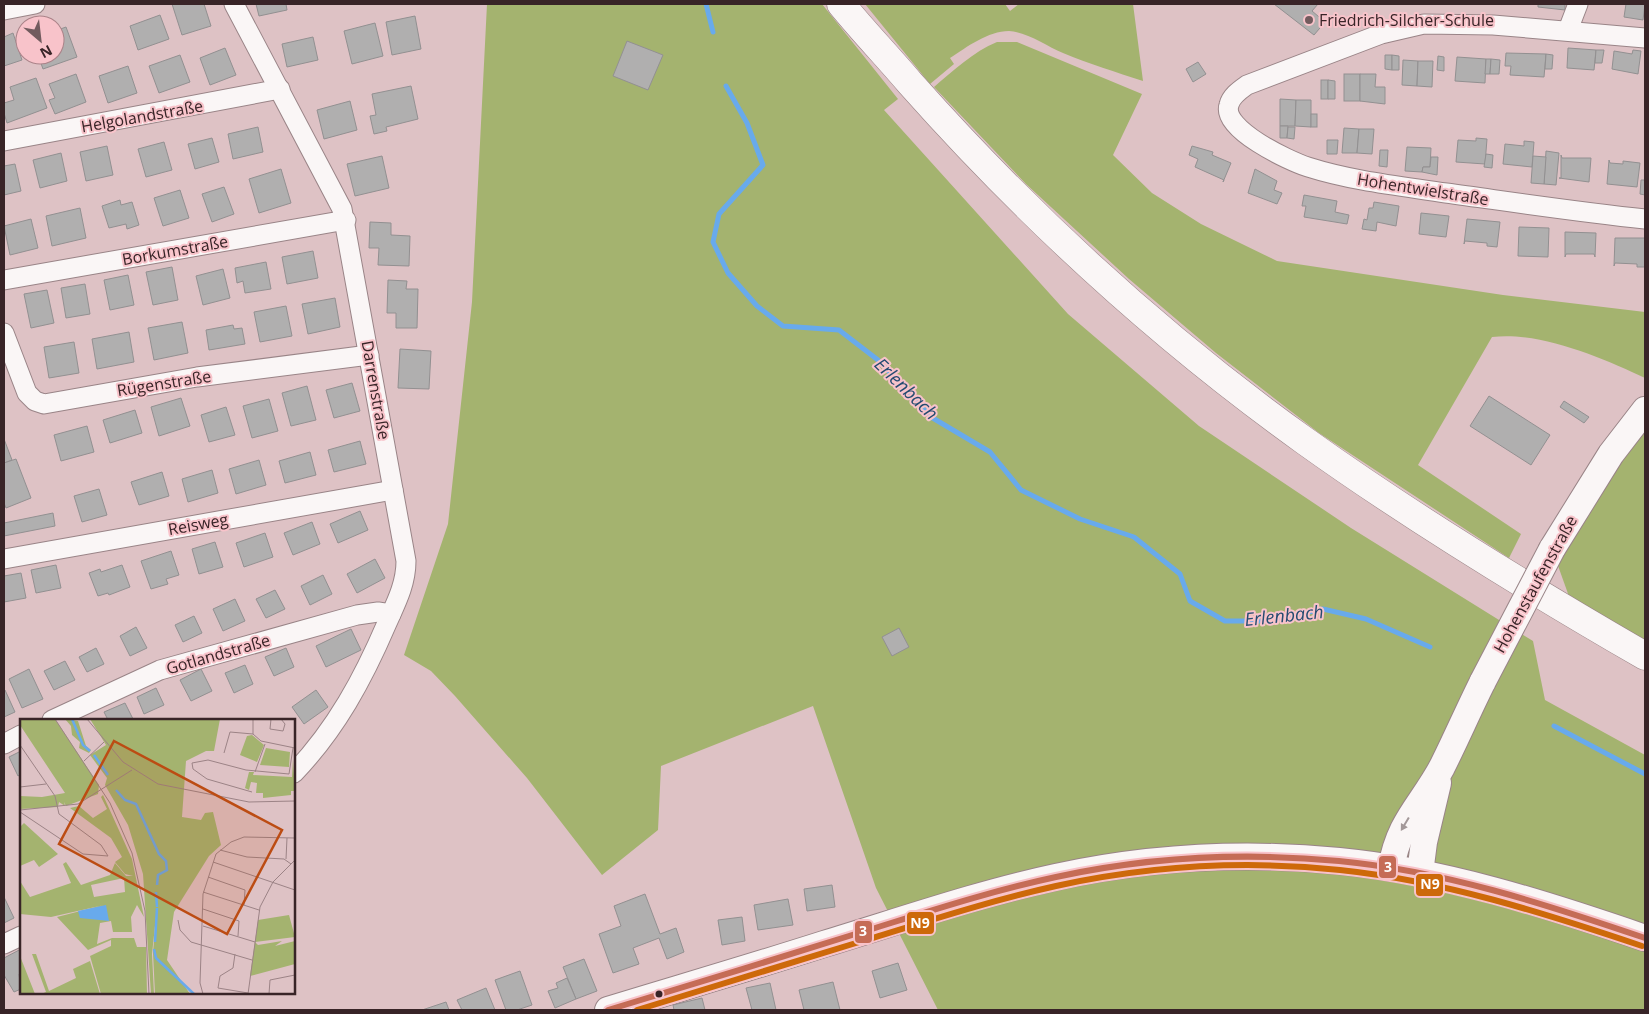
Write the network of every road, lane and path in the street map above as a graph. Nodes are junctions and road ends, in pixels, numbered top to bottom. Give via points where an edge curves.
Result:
1 (35, 4) edge
2 (234, 4) edge
3 (841, 4) edge
4 (1578, 4) edge
5 (4, 10) edge
6 (1568, 30) junction
7 (1645, 38) edge
8 (280, 89) junction
9 (4, 141) edge
10 (1645, 219) edge
11 (346, 220) junction
12 (4, 280) edge
13 (4, 333) edge
14 (370, 355) junction
15 (1645, 410) edge
16 (393, 490) junction
17 (4, 559) edge
18 (391, 614) junction
19 (1645, 656) edge
20 (54, 719) edge
21 (20, 736) edge
22 (4, 744) edge
23 (1441, 768) junction
24 (295, 772) edge
25 (1391, 868) junction
26 (1420, 873) junction
27 (20, 936) edge
28 (1645, 938) edge
29 (4, 944) edge
30 (608, 1010) edge

1 - 5 street
2 - 8 street, Darrenstraße
3 - 19 main road via 1005,186 1166,334 1266,412 1381,494
4 - 6 street
6 - 7 street
6 - 10 street, Hohentwielstraße via 1456,24 1424,24 1398,29 1260,80 1236,93 1229,104 1230,118 1240,130 1270,149 1322,171 1387,184
8 - 9 street, Helgolandstraße
8 - 11 street, Darrenstraße via 337,196
11 - 12 street, Borkumstraße
11 - 14 street, Darrenstraße
13 - 14 street, Rügenstraße via 27,393 34,401 44,404 197,377
14 - 16 street, Darrenstraße
15 - 23 street, Hohenstaufenstraße, bridge via 1611,454 1552,549
16 - 17 street, Reisweg
16 - 18 street, Darrenstraße via 406,570
18 - 20 street, Gotlandstraße via 356,615 183,663 145,676
18 - 24 street, Darrenstraße via 340,717
21 - 22 street
23 -> 25 street, Hohenstaufenstraße via 1400,831
23 - 26 street, Hohenstaufenstraße
25 - 26 street
25 - 30 street via 1293,858 1194,859 1081,872 984,896
26 - 28 street via 1508,894
27 - 29 street

